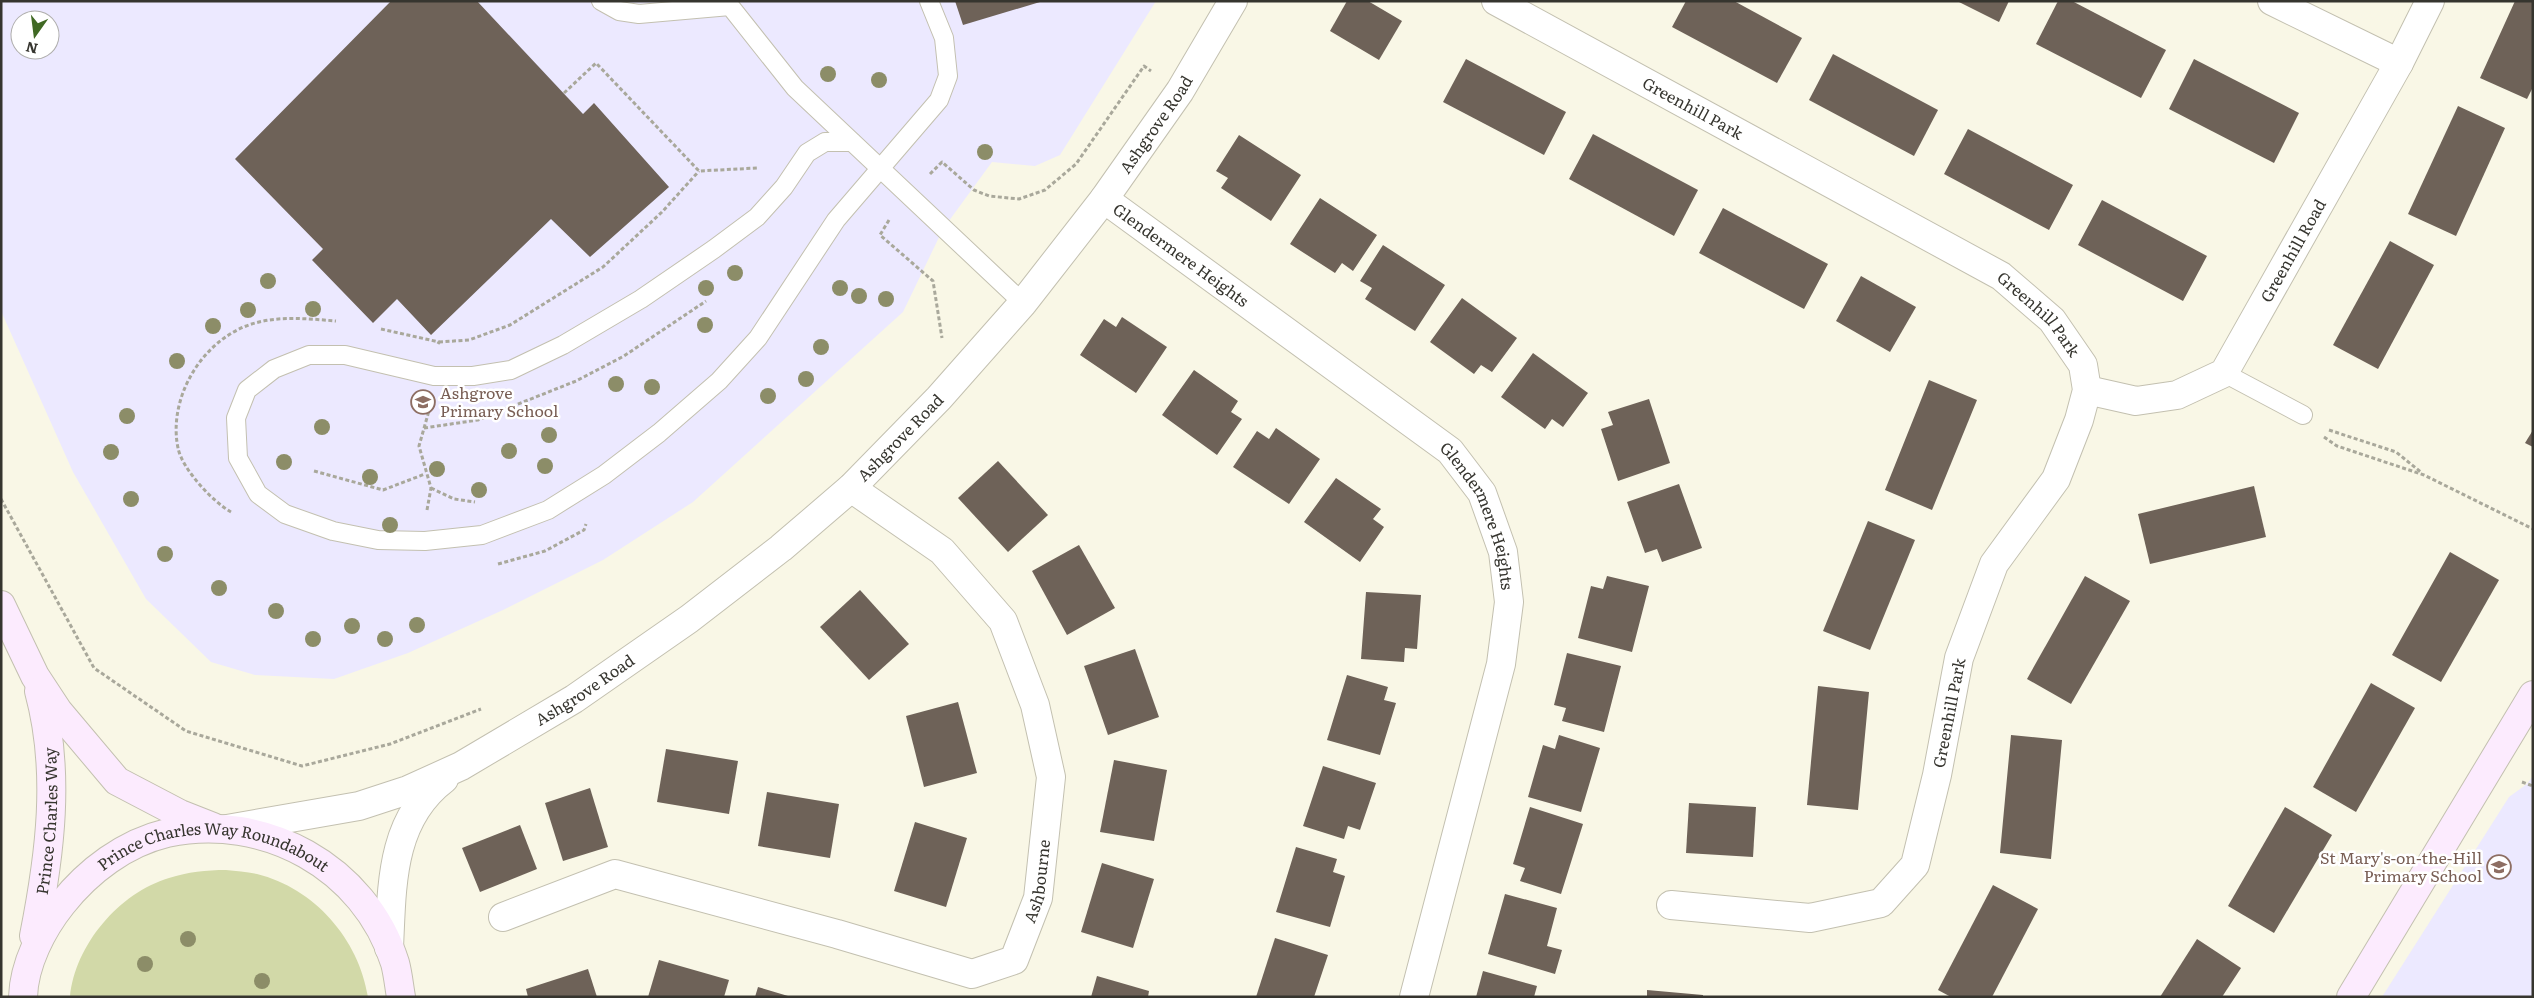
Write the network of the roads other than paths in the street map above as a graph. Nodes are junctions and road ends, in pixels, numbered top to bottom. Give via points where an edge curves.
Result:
1 (601, 1) edge
2 (929, 1) edge
3 (1233, 1) edge
4 (1496, 1) edge
5 (2272, 1) edge
6 (2430, 1) edge
7 (2399, 63) junction
8 (852, 142) junction
9 (880, 169) junction
10 (1104, 199) junction
11 (1023, 303) junction
12 (2224, 373) junction
13 (2087, 390) junction
14 (2303, 415) dead end
15 (851, 488) junction
16 (1, 605) edge
17 (35, 676) junction
18 (2533, 695) edge
19 (461, 766) junction
20 (222, 829) junction
21 (1671, 905) dead end
22 (503, 917) dead end
23 (393, 956) junction
24 (23, 988) edge
25 (401, 997) edge
26 (414, 997) edge
27 (1414, 997) edge
28 (2351, 997) edge

1 - 8 lane via 619,12 639,14 730,6 795,88
2 - 9 lane via 944,38 948,76 939,100
3 - 10 street, Ashgrove Road via 1180,91
4 - 13 street, Greenhill Park via 2001,276 2052,320 2083,365
5 - 7 street
6 - 7 street, Greenhill Road
7 - 12 street, Greenhill Road
8 - 9 lane
8 - 9 lane via 825,142 807,153 784,187 757,217 642,299 563,345 511,370 472,376 434,376 345,355 309,355 274,369 246,390 236,418 238,458 258,494 285,514 333,531 378,540 425,541 482,536 548,510 604,475 719,381 758,338 836,220
9 - 11 lane
10 - 11 street, Ashgrove Road
10 - 27 street, Glendermere Heights via 1450,451 1482,493 1503,552 1509,602 1501,664
11 - 15 street, Ashgrove Road via 939,398
12 - 13 street via 2169,396 2136,400
12 - 14 lane
13 - 21 street, Greenhill Park via 2056,479 1994,564 1958,658 1938,775 1915,865 1881,903 1810,918
15 - 19 street, Ashgrove Road via 689,619 574,699
15 - 22 street, Ashbourne via 942,551 1003,622 1035,705 1051,777 1038,898 1014,960 972,974 615,874
16 - 17 street, Prince Charles Way
17 - 20 street, Prince Charles Way via 58,711 117,781 180,814
17 - 24 street, Prince Charles Way via 46,715 52,762 52,811 41,900
18 - 28 street
19 - 20 street, Ashgrove Road via 408,790 360,806
19 - 23 street, Ashgrove Road via 432,788 410,818 396,855
20 - 23 street, Prince Charles Way Roundabout via 269,836 308,853 342,879 369,910
20 - 24 street, Prince Charles Way Roundabout via 166,834 120,852 79,882 48,921
23 - 25 street, Prince Charles Way Roundabout
23 - 26 street

